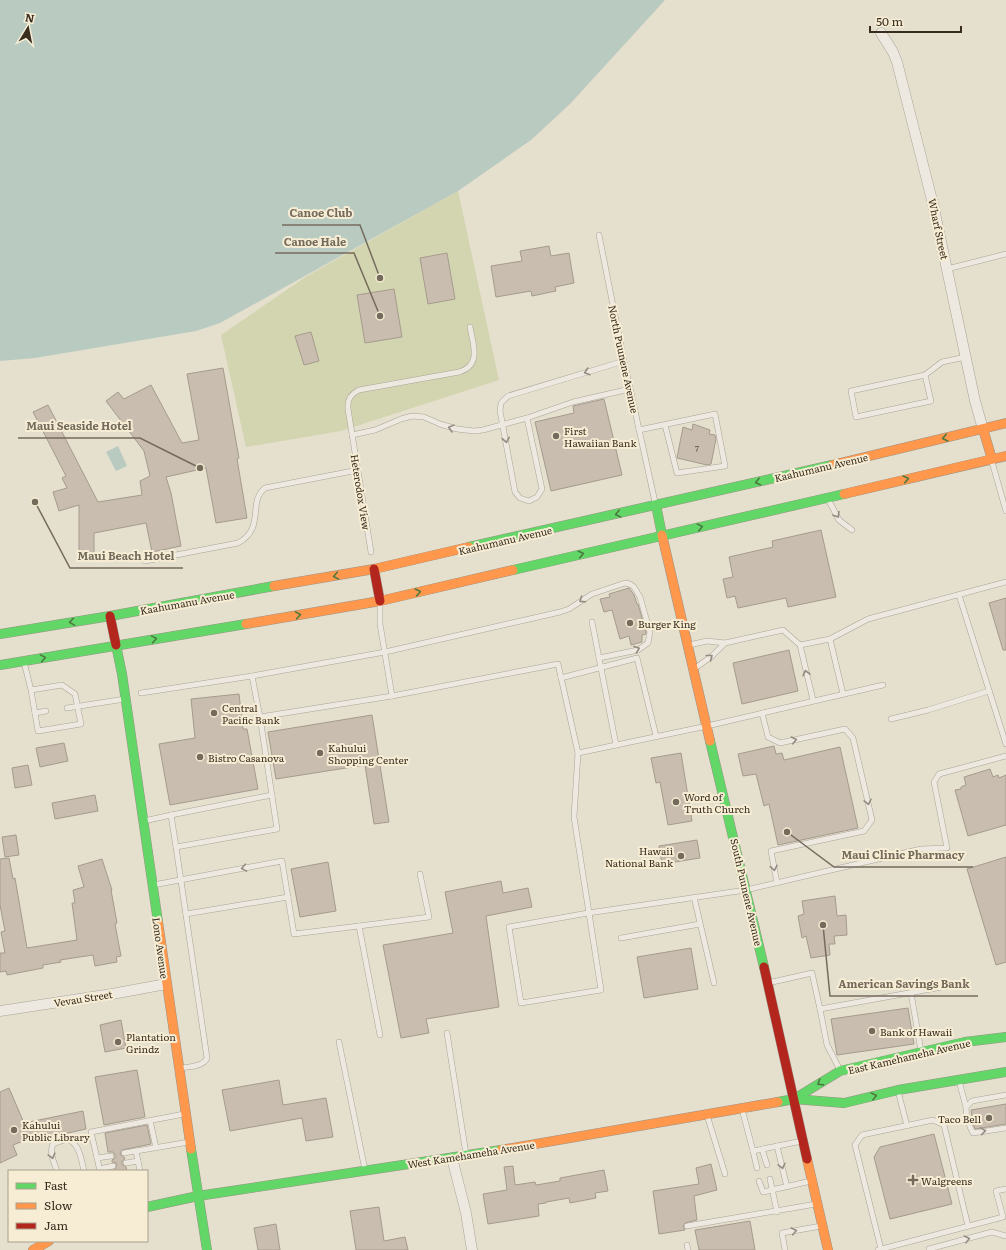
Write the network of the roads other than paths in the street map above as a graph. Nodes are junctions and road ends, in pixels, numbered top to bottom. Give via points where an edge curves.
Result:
1 (881, 33) dead end
2 (599, 235) dead end
3 (1006, 254) edge
4 (947, 269) junction
5 (470, 326) dead end
6 (966, 357) junction
7 (624, 361) junction
8 (925, 375) junction
9 (630, 388) junction
10 (527, 418) junction
11 (1006, 423) edge
12 (503, 424) junction
13 (665, 425) junction
14 (983, 428) junction
15 (639, 430) junction
16 (352, 433) junction
17 (1006, 456) edge
18 (992, 459) junction
19 (358, 470) junction
20 (826, 497) junction
21 (656, 505) junction
22 (1006, 511) edge
23 (852, 530) dead end
24 (662, 535) junction
25 (371, 552) dead end
26 (145, 561) dead end
27 (374, 569) junction
28 (1006, 582) edge
29 (959, 595) junction
30 (380, 600) junction
31 (110, 616) junction
32 (592, 622) dead end
33 (0, 634) edge
34 (830, 639) junction
35 (725, 643) junction
36 (116, 645) junction
37 (688, 645) junction
38 (800, 645) junction
39 (385, 652) junction
40 (599, 658) junction
41 (24, 661) junction
42 (0, 665) edge
43 (601, 667) junction
44 (693, 669) junction
45 (252, 676) junction
46 (561, 678) junction
47 (883, 685) dead end
48 (31, 690) junction
49 (989, 691) junction
50 (141, 693) dead end
51 (843, 694) junction
52 (392, 696) junction
53 (125, 699) junction
54 (813, 700) junction
55 (78, 706) junction
56 (67, 708) dead end
57 (46, 711) dead end
58 (35, 713) junction
59 (762, 713) junction
60 (260, 717) junction
61 (891, 719) dead end
62 (707, 726) junction
63 (656, 736) junction
64 (616, 744) junction
65 (1006, 744) edge
66 (578, 753) junction
67 (1006, 756) edge
68 (272, 795) junction
69 (171, 815) junction
70 (143, 821) junction
71 (176, 847) junction
72 (420, 874) dead end
73 (181, 880) junction
74 (777, 883) junction
75 (152, 886) junction
76 (746, 890) junction
77 (288, 897) junction
78 (694, 897) junction
79 (588, 913) junction
80 (186, 914) junction
81 (700, 924) junction
82 (359, 926) junction
83 (621, 938) dead end
84 (768, 983) junction
85 (166, 984) junction
86 (714, 984) dead end
87 (953, 985) dead end
88 (911, 993) junction
89 (820, 1009) junction
90 (0, 1011) edge
91 (447, 1033) dead end
92 (380, 1035) dead end
93 (1006, 1037) edge
94 (339, 1042) dead end
95 (922, 1052) junction
96 (178, 1068) junction
97 (840, 1071) junction
98 (1006, 1072) edge
99 (959, 1080) junction
100 (898, 1090) junction
101 (1006, 1095) edge
102 (794, 1099) junction
103 (966, 1106) junction
104 (742, 1108) junction
105 (185, 1113) junction
106 (706, 1114) junction
107 (150, 1120) junction
108 (907, 1126) junction
109 (1006, 1128) edge
110 (804, 1140) junction
111 (190, 1142) junction
112 (777, 1146) junction
113 (156, 1148) junction
114 (762, 1149) junction
115 (136, 1151) junction
116 (753, 1151) junction
117 (124, 1153) dead end
118 (466, 1155) junction
119 (111, 1156) dead end
120 (97, 1158) junction
121 (452, 1158) junction
122 (138, 1161) junction
123 (126, 1163) dead end
124 (113, 1166) dead end
125 (767, 1166) dead end
126 (757, 1168) dead end
127 (57, 1170) edge
128 (84, 1170) edge
129 (100, 1170) edge
130 (140, 1170) edge
131 (366, 1171) junction
132 (725, 1174) dead end
133 (770, 1179) dead end
134 (812, 1180) junction
135 (759, 1181) dead end
136 (787, 1187) junction
137 (1006, 1189) edge
138 (773, 1190) junction
139 (198, 1196) junction
140 (818, 1204) junction
141 (148, 1205) edge
142 (777, 1212) junction
143 (1005, 1217) edge
144 (688, 1226) dead end
145 (822, 1226) junction
146 (968, 1226) junction
147 (1006, 1236) edge
148 (926, 1237) junction
149 (47, 1242) edge
150 (929, 1249) edge
151 (33, 1250) edge
152 (208, 1250) edge
153 (472, 1250) edge
154 (785, 1250) edge
155 (828, 1250) edge
156 (879, 1250) edge

1 - 4 street, Wharf Street via 897,62 934,204
2 - 7 lane, North Puunene Avenue
3 - 4 lane
4 - 6 street, Wharf Street
5 - 16 lane, Heterodox View via 475,354 468,368 459,372 354,392 348,403
6 - 8 lane via 942,362
6 - 14 street, Wharf Street
7 - 9 lane, North Puunene Avenue
7 -> 12 lane via 508,396 500,406
8 - 8 lane via 931,401 856,417 851,391
9 - 10 lane via 573,402
9 - 15 lane, North Puunene Avenue
10 - 12 lane
12 -> 10 lane via 515,492 522,500 532,500 542,489
11 - 14 main road, Kaahumanu Avenue
12 -> 16 lane via 483,430 465,431 424,417 412,416 375,430
13 - 13 lane via 715,414 725,466 677,473
13 - 15 lane
14 - 18 main road
14 -> 21 main road, Kaahumanu Avenue
15 - 21 lane, North Puunene Avenue
16 - 19 lane, Heterodox View
17 - 18 main road
20 -> 18 main road
18 - 22 lane
19 - 25 lane, Heterodox View
19 - 26 lane via 264,488 259,495 254,528 238,543
20 -> 23 lane via 840,520
24 -> 20 main road
21 - 24 main road, South Puunene Avenue
21 -> 27 main road, Kaahumanu Avenue
30 -> 24 main road
24 - 37 main road, South Puunene Avenue
27 - 30 main road
27 -> 31 main road, Kaahumanu Avenue
28 - 29 lane
29 - 34 lane via 868,619
29 - 49 lane
36 -> 30 main road
30 - 39 lane via 380,624
31 -> 33 main road, Kaahumanu Avenue
31 - 36 main road, Lono Avenue
32 - 40 lane
34 - 38 lane
34 - 51 lane
35 - 37 lane via 707,641
35 - 38 lane via 783,630
44 -> 35 lane
41 -> 36 main road
36 - 53 main road, Lono Avenue
37 - 44 main road, South Puunene Avenue
54 -> 38 lane
40 -> 39 lane via 638,650 648,643 650,632 640,597 630,584 625,583 592,594 560,612
39 - 45 lane
39 - 52 lane
40 - 43 lane
41 - 42 main road
41 - 48 lane
43 - 46 lane
43 - 63 lane via 637,658
43 - 64 lane
44 - 62 main road, South Puunene Avenue
45 - 50 lane
45 - 60 lane
46 - 52 lane via 558,664
46 - 66 lane
47 - 51 lane
48 - 55 lane via 62,685 75,694
48 - 58 lane
49 - 61 lane
49 - 65 lane
51 - 54 lane
52 - 60 lane
53 - 55 lane
53 - 70 main road, Lono Avenue
54 - 59 lane
55 - 56 lane
55 - 58 lane via 81,724 60,728 38,731
57 - 58 lane
59 - 62 lane
59 -> 74 lane via 768,737 780,743 845,729 853,738 872,820 864,831 771,851
60 - 68 lane
62 - 63 lane
62 - 76 main road, South Puunene Avenue
63 - 64 lane
64 - 66 lane
66 - 79 lane via 574,817
67 - 74 lane via 939,774 934,782 947,848 921,849
68 - 69 lane
68 - 71 lane via 276,829
69 - 70 lane
69 - 71 lane
70 - 75 main road, Lono Avenue
71 - 73 lane
72 - 82 lane via 429,917
73 - 75 lane
77 -> 73 lane via 282,861
73 - 80 lane
74 - 76 lane
75 - 85 main road, Lono Avenue
76 - 78 lane
76 - 84 main road, South Puunene Avenue
77 - 80 lane
77 - 82 lane via 294,934
78 - 79 lane
78 - 81 lane
79 - 79 lane via 601,990 521,1003 510,927
80 - 96 lane via 207,1058 206,1062 200,1065
81 - 83 lane
81 - 86 lane
82 - 92 lane
84 - 89 lane via 812,973
84 - 102 main road, South Puunene Avenue
85 - 90 street, Vevau Street
85 - 96 main road, Lono Avenue
87 - 88 lane
88 - 89 lane
88 - 95 lane
89 - 97 lane via 827,1045
91 - 118 lane
93 - 95 main road, East Kamehameha Avenue via 965,1042
94 - 131 lane
95 - 97 main road, East Kamehameha Avenue
96 - 105 main road, Lono Avenue
97 -> 102 main road, East Kamehameha Avenue
98 - 99 main road
99 - 100 main road
99 - 103 lane
102 -> 100 main road via 844,1103
100 - 108 lane
101 - 103 lane via 972,1101
102 - 104 main road, West Kamehameha Avenue
102 - 110 main road, South Puunene Avenue
103 -> 109 lane via 967,1120 973,1133
104 - 106 main road, West Kamehameha Avenue
104 - 116 lane
105 - 107 lane
105 - 111 main road, Lono Avenue
106 - 118 main road, West Kamehameha Avenue
106 - 132 lane
107 - 113 lane
107 - 120 lane via 91,1132
108 - 146 lane via 933,1120 944,1125
108 - 156 lane via 862,1135 855,1145
110 - 112 lane
110 - 134 main road, South Puunene Avenue
111 - 113 lane
111 - 139 main road, Lono Avenue
112 - 114 lane
112 -> 136 lane
113 - 115 lane
114 - 116 lane
114 - 125 lane
115 - 117 lane
115 - 122 lane
116 - 126 lane
118 - 121 main road, West Kamehameha Avenue
119 - 120 lane
120 - 129 lane
121 - 131 main road, West Kamehameha Avenue
121 - 153 street
122 - 123 lane
122 - 130 lane
124 - 129 lane
128 -> 127 lane via 77,1146 67,1139 53,1144 50,1149
131 - 139 main road, West Kamehameha Avenue
133 - 138 lane
134 - 136 lane
134 - 140 main road, South Puunene Avenue
135 - 138 lane via 763,1192
136 - 138 lane
137 - 143 lane via 996,1191
138 - 142 lane
139 - 141 main road, West Kamehameha Avenue
139 - 152 main road, Lono Avenue
140 - 142 lane
140 - 145 main road, South Puunene Avenue
142 - 144 lane
143 - 146 lane
154 -> 145 lane via 782,1233
145 - 155 main road, South Puunene Avenue
146 - 148 lane
150 -> 147 lane via 992,1232
148 - 150 lane
148 - 156 lane
149 - 151 main road

